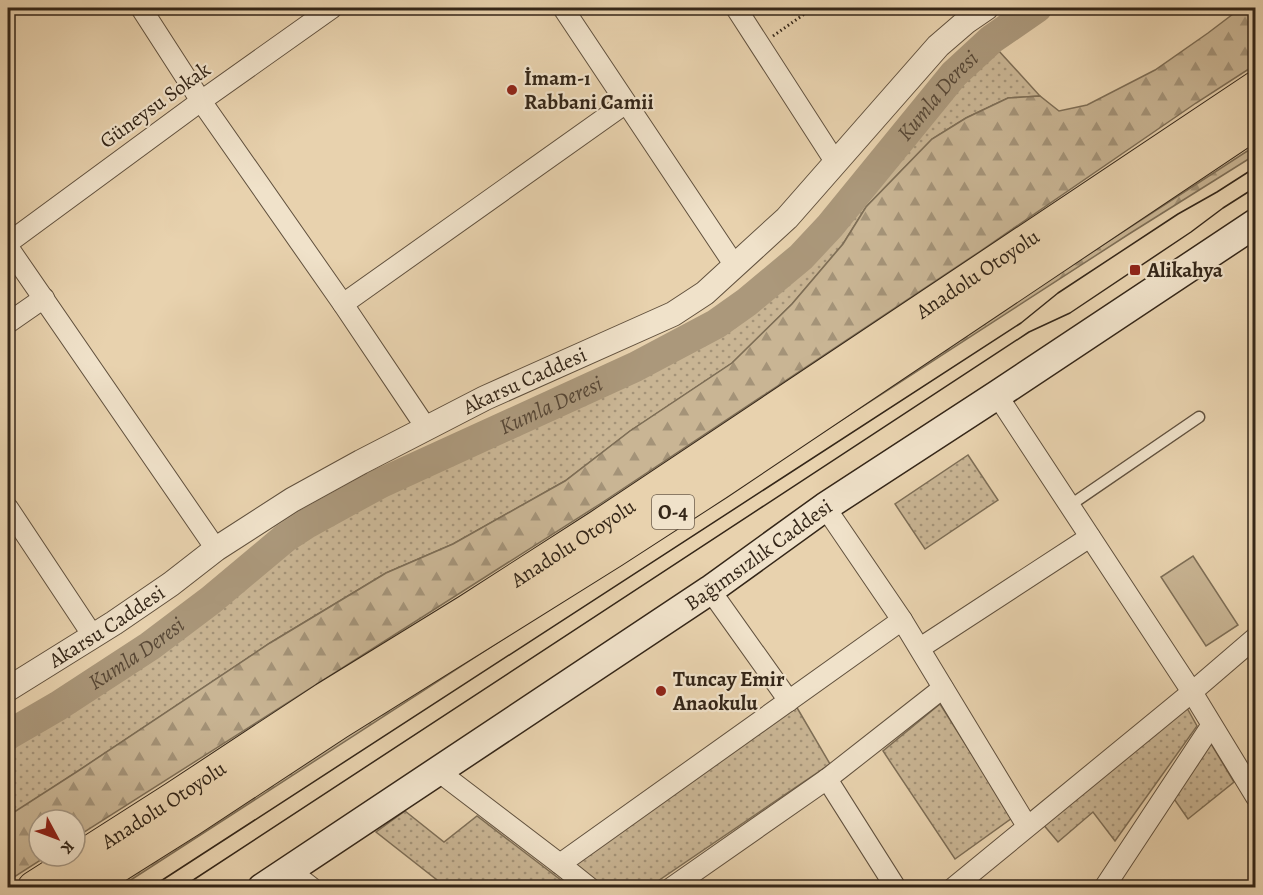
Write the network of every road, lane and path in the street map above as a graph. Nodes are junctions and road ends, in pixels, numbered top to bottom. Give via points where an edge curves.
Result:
1 (141, 8) edge
2 (332, 8) edge
3 (563, 8) edge
4 (736, 8) edge
5 (813, 8) edge
6 (986, 8) edge
7 (760, 45) junction
8 (1256, 88) edge
9 (201, 101) junction
10 (626, 103) junction
11 (1256, 122) edge
12 (836, 163) junction
13 (1256, 223) edge
14 (8, 245) edge
15 (735, 266) junction
16 (44, 298) junction
17 (343, 304) junction
18 (8, 323) edge
19 (997, 395) junction
20 (1198, 417) dead end
21 (427, 429) junction
22 (1069, 506) junction
23 (825, 507) junction
24 (8, 508) edge
25 (1090, 537) junction
26 (216, 549) junction
27 (710, 590) junction
28 (902, 620) junction
29 (93, 636) junction
30 (1256, 637) edge
31 (920, 648) junction
32 (943, 688) junction
33 (8, 690) edge
34 (1192, 692) junction
35 (789, 701) junction
36 (1211, 726) junction
37 (438, 771) junction
38 (827, 779) junction
39 (1256, 797) edge
40 (1027, 826) junction
41 (560, 864) junction
42 (288, 870) junction
43 (956, 887) edge
44 (34, 888) edge
45 (82, 888) edge
46 (262, 888) edge
47 (312, 888) edge
48 (590, 888) edge
49 (671, 888) edge
50 (896, 888) edge
51 (1104, 888) edge

1 - 9 street
2 - 9 street, Güneysu Sokak
3 - 10 street
4 - 7 street
5 - 7 path
6 - 12 street, Akarsu Caddesi via 938,46
7 - 12 street
8 - 44 highway, Anadolu Otoyolu / O-4 via 600,526
9 - 14 street, Güneysu Sokak
9 - 17 street
10 - 15 street
10 - 17 street
11 - 45 highway, Anadolu Otoyolu / O-4 via 718,483
12 - 15 street, Akarsu Caddesi via 787,218
13 - 19 main road, Bağımsızlık Caddesi
14 - 16 street
15 - 21 street, Akarsu Caddesi via 673,314 485,398
16 - 18 street
16 - 26 street
17 - 21 street
19 - 22 street
19 - 23 main road, Bağımsızlık Caddesi
20 - 22 lane
21 - 26 street, Akarsu Caddesi via 292,500
22 - 25 street
23 - 27 main road, Bağımsızlık Caddesi
23 - 28 street
24 - 29 street
25 - 31 street
25 - 34 street
26 - 29 street, Akarsu Caddesi
27 - 35 street
27 - 37 main road, Bağımsızlık Caddesi
28 - 31 street
28 - 35 street
29 - 33 street, Akarsu Caddesi
30 - 34 street
31 - 32 street
32 - 38 street
32 - 40 street
34 - 36 street
34 - 40 street
35 - 41 street
36 - 39 street
36 - 51 street
37 - 41 street
37 - 42 main road, Bağımsızlık Caddesi
38 - 49 street
38 - 50 street
40 - 43 street
41 - 48 street
42 - 46 main road, Bağımsızlık Caddesi
42 - 47 street

